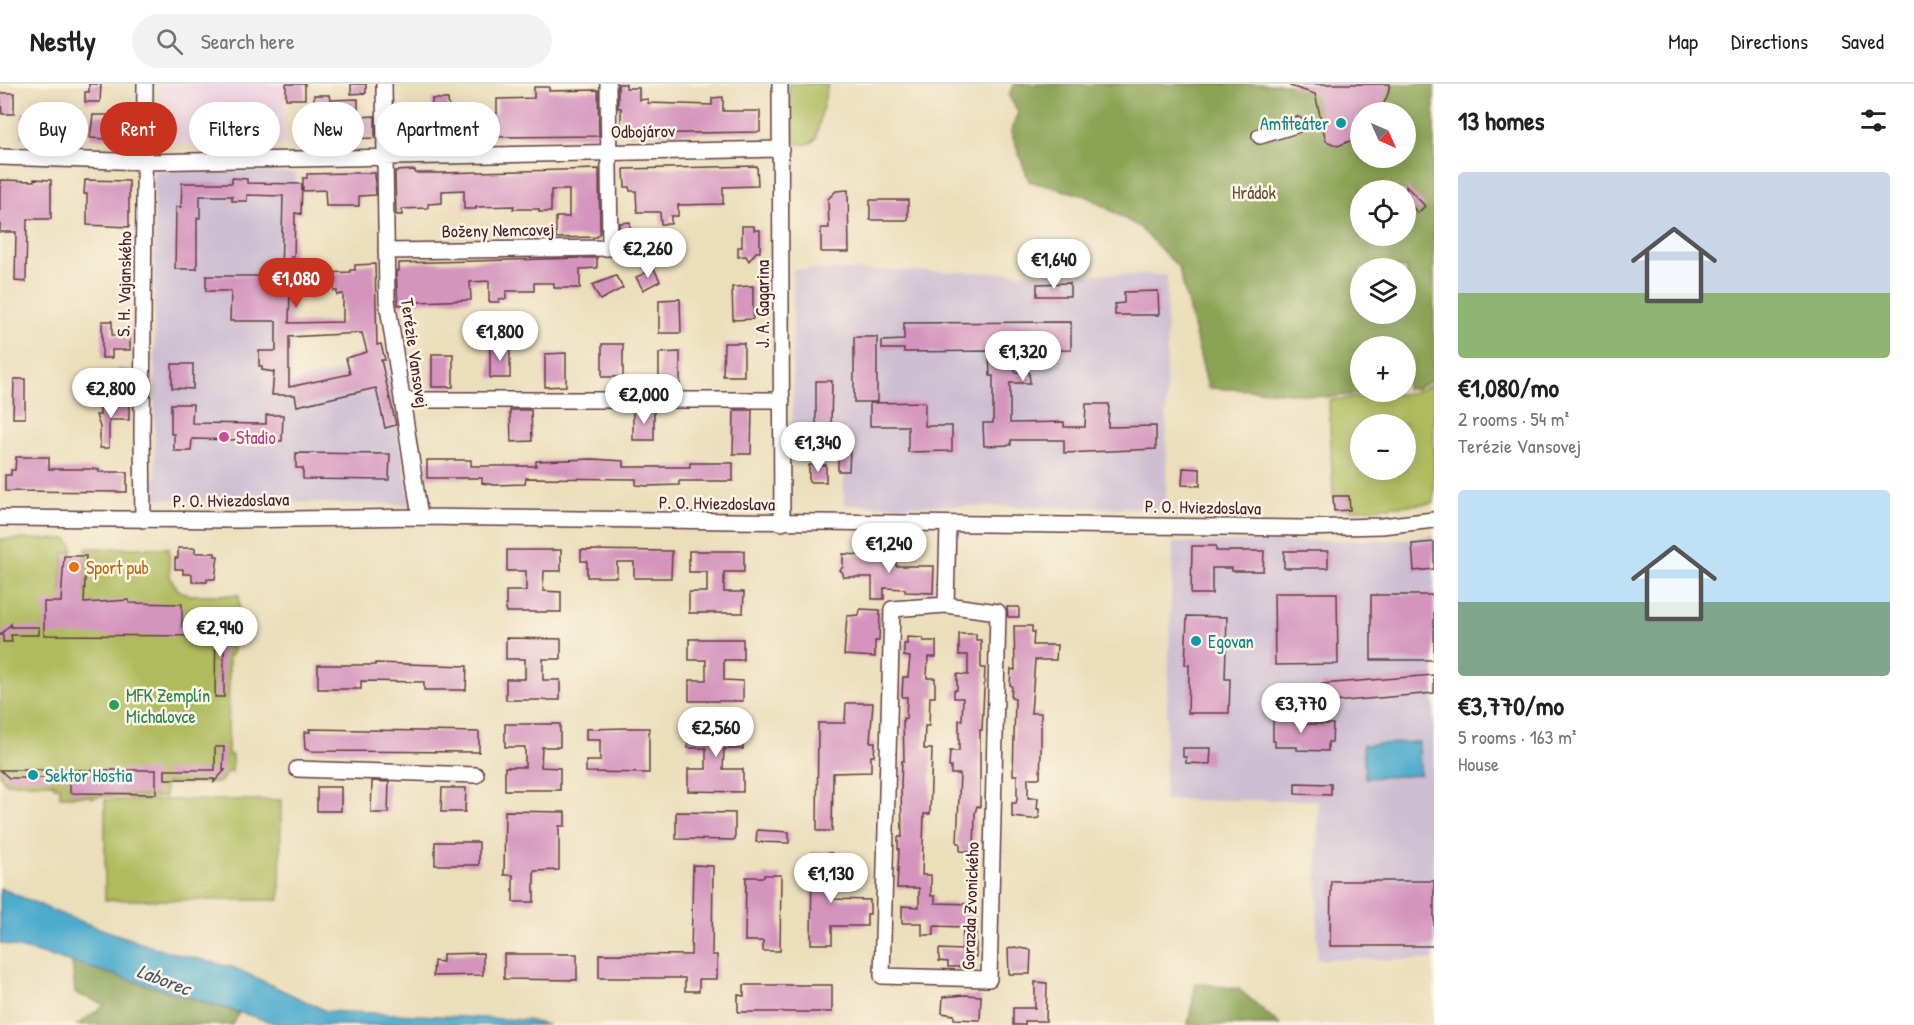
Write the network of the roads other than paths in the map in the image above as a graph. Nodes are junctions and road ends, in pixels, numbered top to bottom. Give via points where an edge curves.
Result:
1 (145, 84) edge
2 (384, 84) edge
3 (608, 84) edge
4 (780, 84) edge
5 (1296, 125) dead end
6 (1260, 136) dead end
7 (781, 149) junction
8 (609, 151) junction
9 (0, 157) edge
10 (385, 158) junction
11 (145, 162) junction
12 (386, 251) junction
13 (402, 400) junction
14 (782, 400) junction
15 (0, 518) edge
16 (420, 518) junction
17 (143, 520) junction
18 (1434, 520) edge
19 (782, 523) junction
20 (948, 525) junction
21 (946, 605) junction
22 (297, 769) dead end
23 (476, 775) dead end

1 - 11 street, S. H. Vajanského
2 - 10 street, Terézie Vansovej
3 - 8 street
4 - 7 street, J. A. Gagarina
5 - 6 street
7 - 8 street, Odbojárov
7 - 14 street, J. A. Gagarina
8 - 10 street, Odbojárov
8 - 12 street, Boženy Nemcovej via 610,248
9 - 11 street, Odbojárov
10 - 11 street, Odbojárov
10 - 12 street, Terézie Vansovej
11 - 17 street, S. H. Vajanského
12 - 13 street, Terézie Vansovej via 387,300
13 - 14 street
13 - 16 street, Terézie Vansovej
14 - 19 street, J. A. Gagarina
15 - 17 street, P. O. Hviezdoslava
16 - 17 street, P. O. Hviezdoslava
16 - 19 street, P. O. Hviezdoslava
18 - 20 street, P. O. Hviezdoslava via 1301,528
19 - 20 street, P. O. Hviezdoslava
20 - 21 street
21 - 21 street, Gorazda Zvonického via 998,612 989,979 882,976 892,609
22 - 23 street

